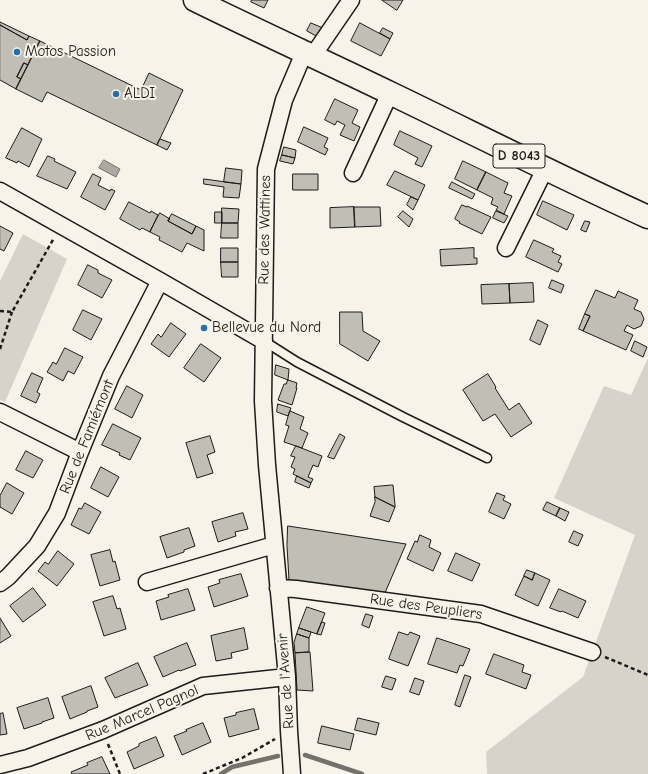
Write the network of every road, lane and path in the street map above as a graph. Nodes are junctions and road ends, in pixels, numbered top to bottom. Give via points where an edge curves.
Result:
1 (195, 0) edge
2 (351, 0) edge
3 (308, 55) junction
4 (390, 93) junction
5 (545, 169) junction
6 (353, 173) dead end
7 (0, 191) edge
8 (648, 217) edge
9 (62, 225) junction
10 (506, 248) dead end
11 (160, 281) junction
12 (0, 312) edge
13 (12, 312) junction
14 (264, 341) junction
15 (0, 349) edge
16 (0, 412) edge
17 (80, 452) junction
18 (487, 458) dead end
19 (274, 545) junction
20 (147, 582) dead end
21 (0, 583) edge
22 (278, 588) junction
23 (592, 652) joint
24 (648, 675) edge
25 (287, 677) junction
26 (103, 730) junction
27 (289, 731) junction
28 (0, 764) edge
29 (120, 774) edge
30 (203, 774) edge
31 (292, 774) edge

1 - 3 main road, D 8043
2 - 3 street, Rue des Wattines
3 - 4 main road, D 8043
3 - 14 street, Rue des Wattines via 284,100 266,169
4 - 5 main road, D 8043
4 - 6 street
5 - 8 main road, D 8043
5 - 10 street
7 - 9 street
9 - 11 street
9 - 13 path
11 - 14 street
11 - 17 street, Rue de Famiémont via 111,376
12 - 13 path
13 - 15 path
14 - 18 lane via 297,362 403,418
14 - 19 street, Rue des Wattines via 263,401
16 - 17 street
17 - 21 street, Rue de Famiémont via 57,513 37,546
19 - 20 street
19 - 22 street, Rue de l'Avenir
22 - 23 street, Rue des Peupliers via 481,614
22 - 25 street, Rue de l'Avenir
23 - 24 path
25 - 26 street, Rue Marcel Pagnol via 203,686
25 - 27 street, Rue de l'Avenir
26 - 28 street, Rue Marcel Pagnol via 28,758
26 - 29 path
27 - 30 path via 242,758
27 - 31 street, Rue de l'Avenir

